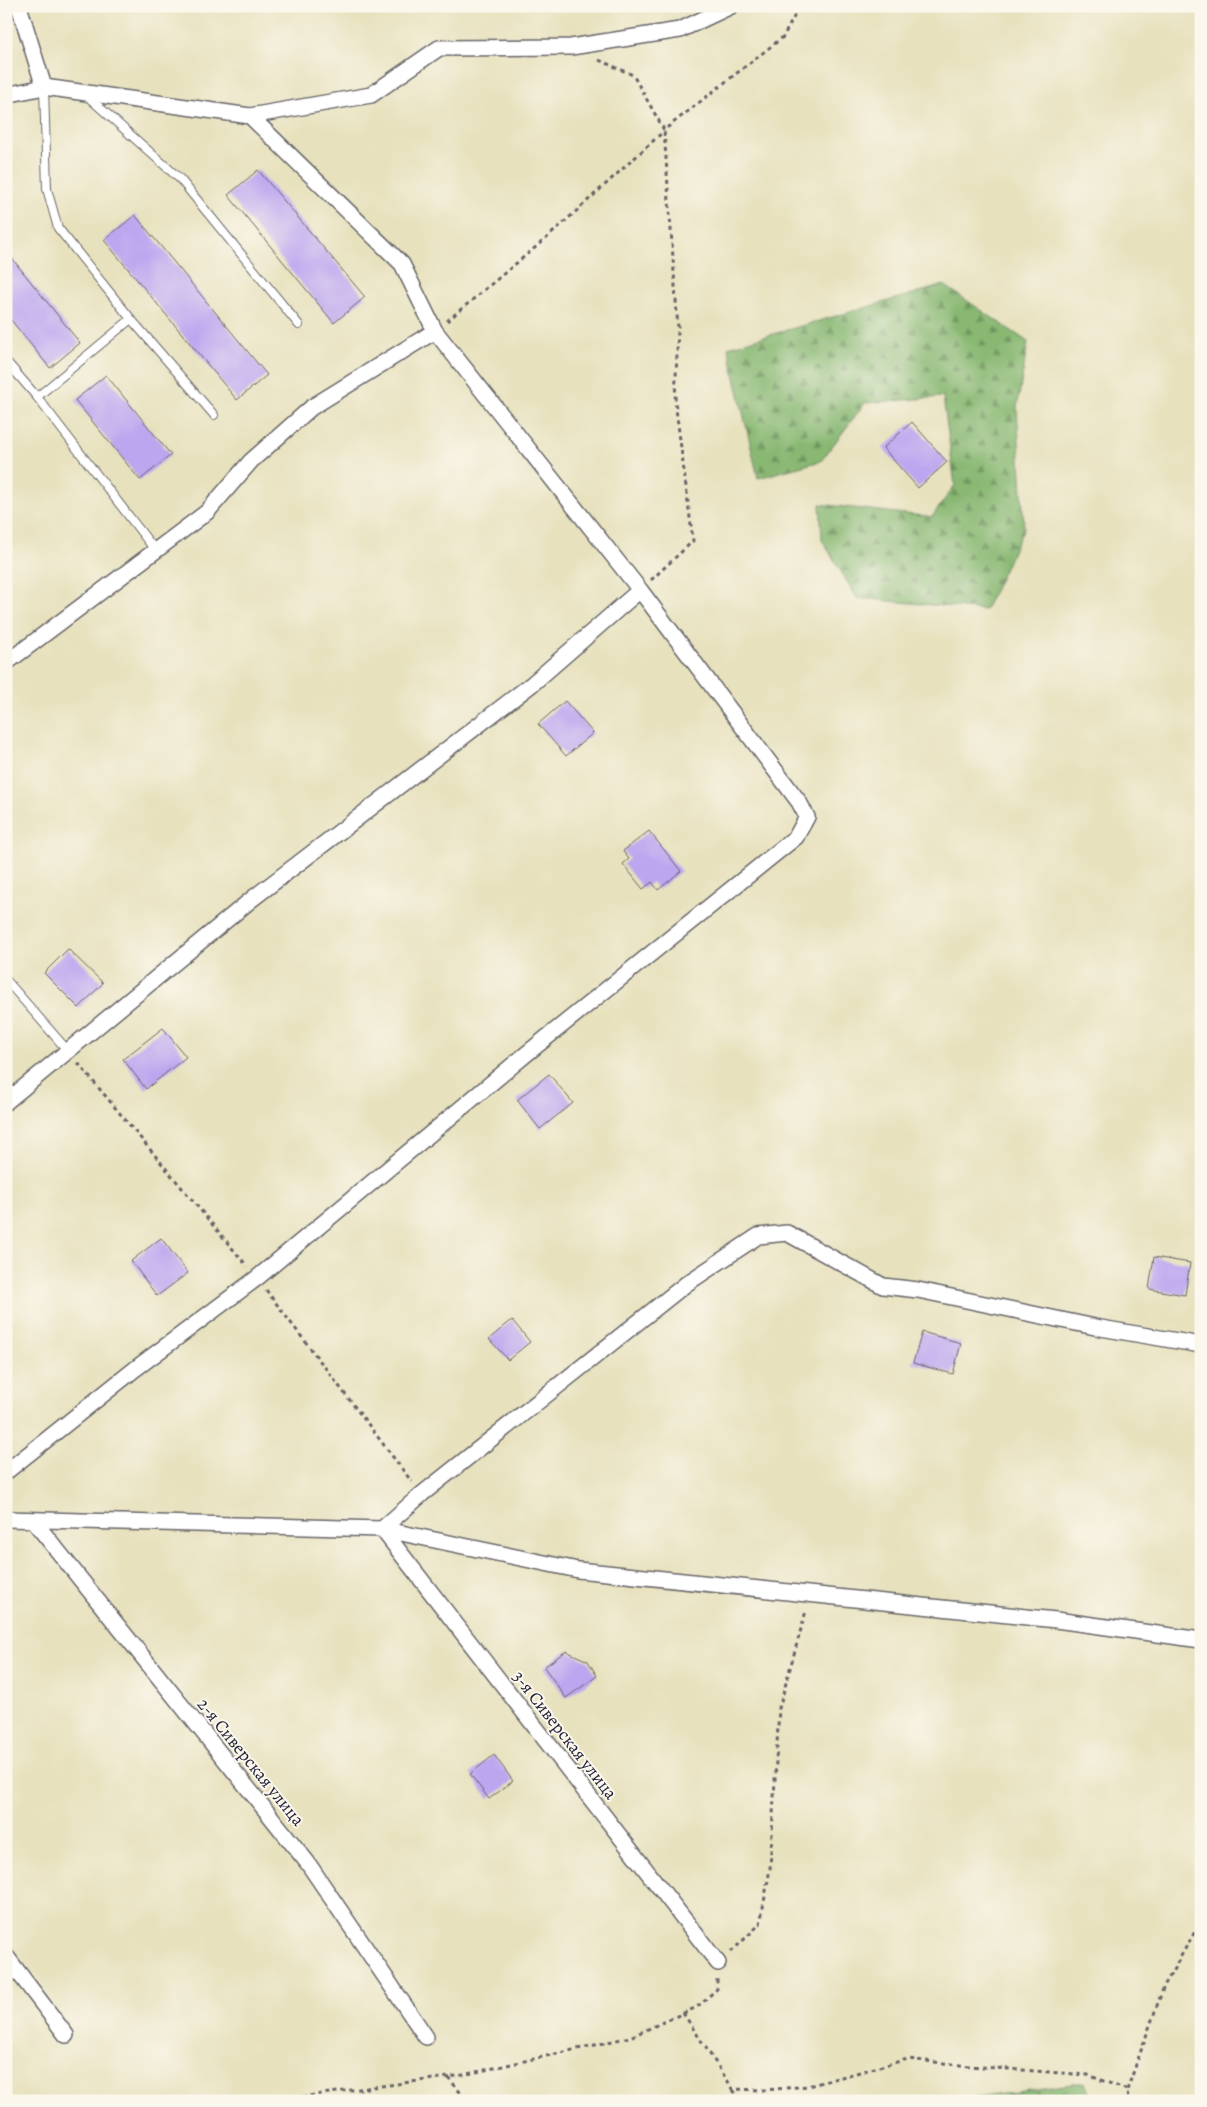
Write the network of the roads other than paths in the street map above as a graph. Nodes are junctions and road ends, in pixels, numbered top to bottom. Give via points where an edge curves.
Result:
1 (19, 6) edge
2 (731, 6) edge
3 (44, 87) junction
4 (82, 92) junction
5 (6, 95) edge
6 (250, 116) junction
7 (130, 319) junction
8 (299, 325) dead end
9 (435, 331) junction
10 (6, 361) edge
11 (37, 397) junction
12 (214, 415) dead end
13 (154, 550) junction
14 (640, 590) junction
15 (6, 663) edge
16 (6, 980) edge
17 (68, 1051) junction
18 (6, 1102) edge
19 (1201, 1345) edge
20 (6, 1472) edge
21 (6, 1519) edge
22 (33, 1520) junction
23 (382, 1530) junction
24 (1201, 1640) edge
25 (6, 1956) edge
26 (718, 1963) road end
27 (66, 2034) dead end
28 (426, 2037) dead end

1 - 3 street
2 - 6 street via 680,30 571,47 439,48 371,95
3 - 4 street
3 - 5 street
3 - 7 lane via 47,189 58,228
4 - 6 street
4 - 8 lane via 180,179
6 - 9 street via 402,264
7 - 11 lane
7 - 12 lane
9 - 13 street via 312,407 251,460 207,512
9 - 14 street
10 - 11 lane
11 - 13 lane
13 - 15 street
14 - 17 street via 532,684 252,899
14 - 20 street via 799,802 807,817 796,837 496,1079 257,1278 135,1369
16 - 17 lane
17 - 18 street
19 - 23 street via 883,1286 787,1233 758,1236 686,1284 422,1494
21 - 22 street
22 - 23 street
22 - 28 street, 2-я Сиверская улица via 307,1862
23 - 24 street via 578,1570 1056,1620
23 - 26 street, 3-я Сиверская улица
25 - 27 street

